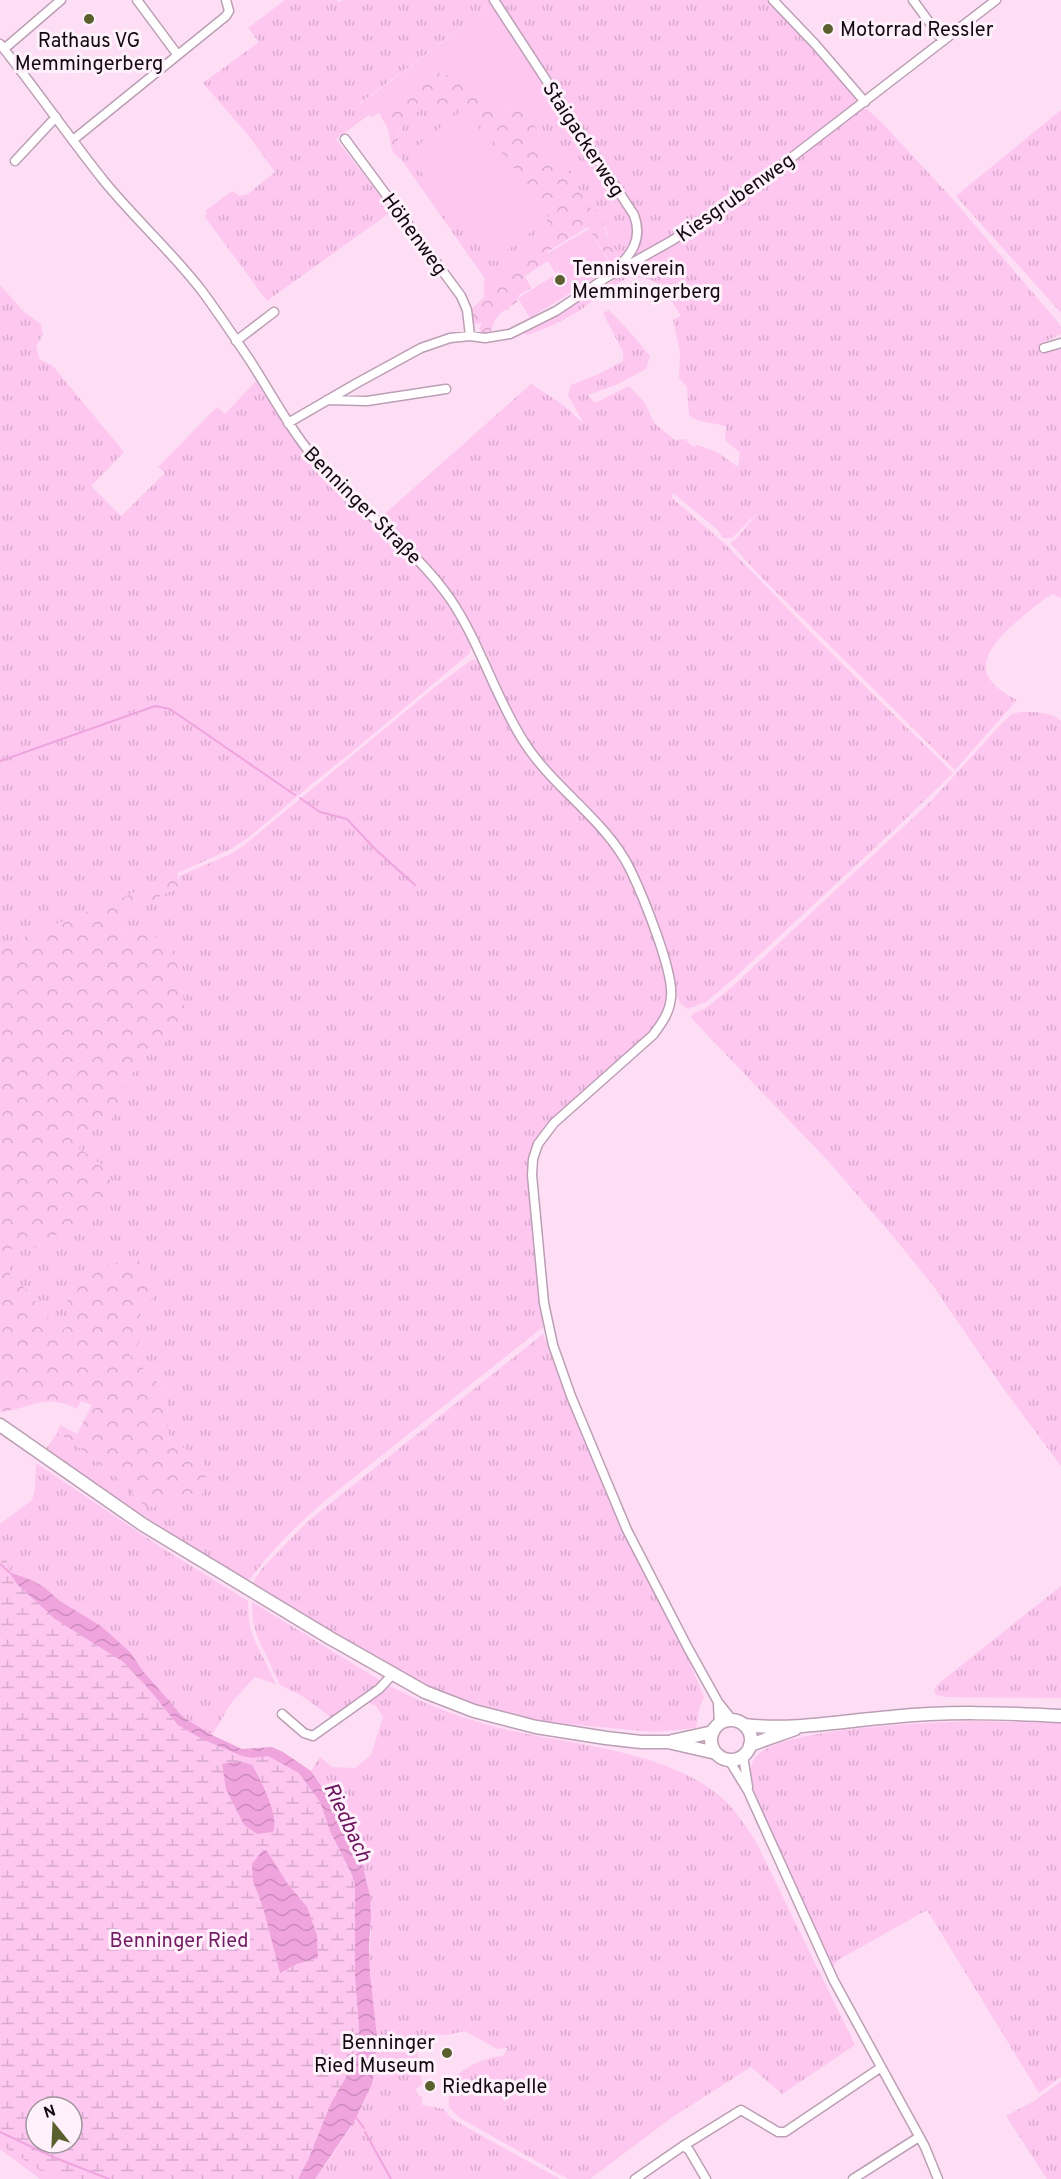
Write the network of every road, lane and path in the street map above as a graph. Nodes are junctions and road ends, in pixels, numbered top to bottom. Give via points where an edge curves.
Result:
1 (61, 0) edge
2 (137, 0) edge
3 (226, 0) edge
4 (494, 0) edge
5 (773, 0) edge
6 (913, 0) edge
7 (996, 0) edge
8 (943, 41) junction
9 (2, 46) edge
10 (177, 54) junction
11 (865, 102) junction
12 (56, 117) junction
13 (345, 139) dead end
14 (73, 140) junction
15 (15, 161) dead end
16 (607, 277) junction
17 (274, 312) dead end
18 (470, 336) junction
19 (236, 341) junction
20 (1061, 343) edge
21 (1044, 348) dead end
22 (446, 389) dead end
23 (327, 400) junction
24 (288, 423) junction
25 (0, 1425) edge
26 (392, 1675) junction
27 (718, 1702) junction
28 (282, 1714) dead end
29 (1061, 1716) edge
30 (739, 1723) junction
31 (716, 1728) junction
32 (799, 1728) junction
33 (668, 1742) junction
34 (750, 1745) junction
35 (716, 1753) junction
36 (743, 1756) junction
37 (729, 1760) junction
38 (748, 1791) junction
39 (880, 2068) junction
40 (919, 2138) junction
41 (681, 2147) junction
42 (635, 2179) edge
43 (706, 2179) edge
44 (854, 2179) edge
45 (938, 2179) edge

1 - 9 street
2 - 10 street
3 - 10 street via 226,16
4 - 16 street, Staigackerweg via 634,215 637,241
5 - 11 street
6 - 8 street
7 - 8 street, Kiesgrubenweg
8 - 11 street, Kiesgrubenweg
9 - 12 street, Benninger Straße
10 - 14 street
11 - 16 street, Kiesgrubenweg via 717,211
12 - 14 street, Benninger Straße
12 - 15 street
13 - 18 street, Höhenweg via 460,296 467,310
14 - 19 street, Benninger Straße via 104,182 194,281
16 - 18 street, Kiesgrubenweg via 533,324 510,334
17 - 19 street
18 - 23 street, Kiesgrubenweg via 421,348
19 - 24 street, Benninger Straße
20 - 21 street
22 - 23 street via 367,401
23 - 24 street, Kiesgrubenweg
24 - 27 street, Benninger Straße via 336,483 443,589 476,643 524,743 552,779 612,840 635,881 668,972 671,999 665,1018 653,1035 554,1123 538,1144 532,1175 544,1304 558,1358 620,1514
25 - 26 main road via 142,1524
26 - 28 street via 379,1689 314,1736 304,1733
26 - 33 main road via 449,1702 504,1720 589,1736
27 - 30 street
27 - 31 street
29 - 32 main road via 932,1714
30 - 31 main road
30 - 32 main road
30 - 34 main road via 750,1734
31 - 33 main road
31 - 35 main road via 711,1742
32 - 34 main road
33 - 35 main road
34 - 36 main road
35 - 37 main road
36 - 37 main road
36 - 38 street
37 - 38 street
38 - 39 street via 834,1981
39 - 40 street
39 - 41 street via 785,2132 778,2132 741,2110
40 - 44 street
40 - 45 street
41 - 42 street
41 - 43 street via 689,2150

